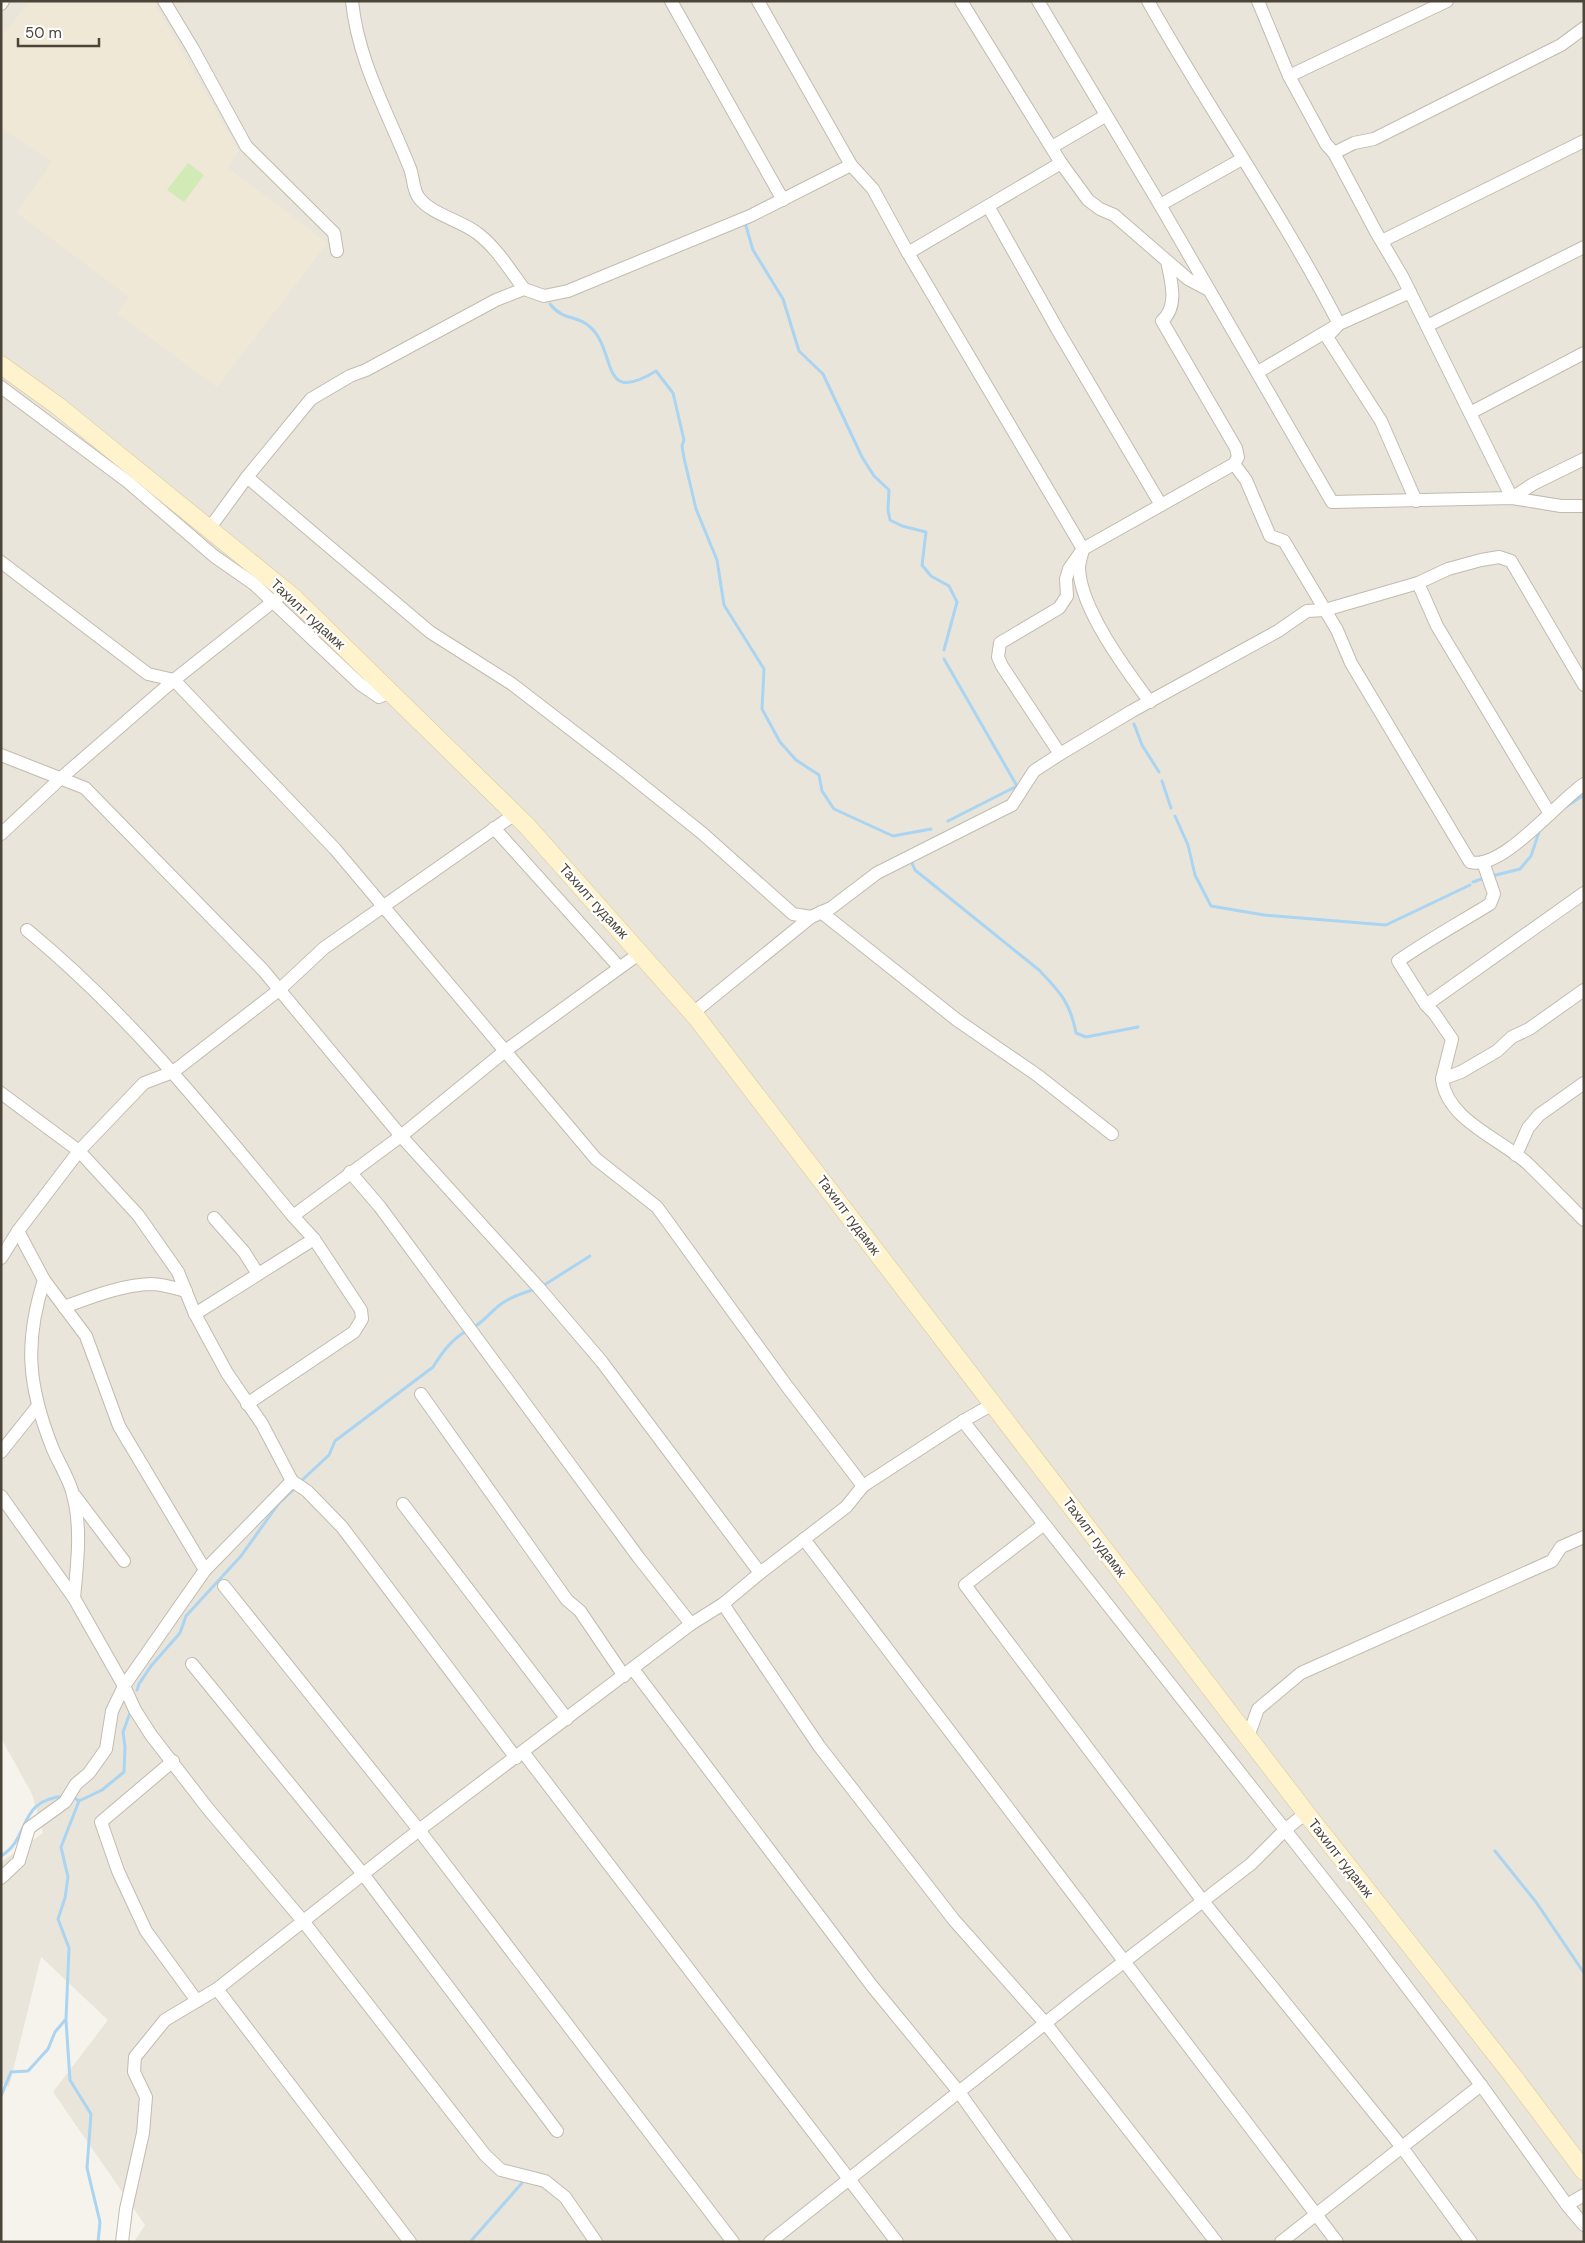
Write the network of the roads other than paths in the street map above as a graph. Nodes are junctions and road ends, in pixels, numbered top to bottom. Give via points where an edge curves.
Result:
1 (164, 1) edge
2 (352, 1) edge
3 (671, 1) edge
4 (758, 1) edge
5 (961, 1) edge
6 (1038, 1) edge
7 (1148, 1) edge
8 (1258, 1) edge
9 (1447, 1) edge
10 (1584, 28) edge
11 (1289, 76) junction
12 (1105, 116) junction
13 (1584, 141) edge
14 (1052, 147) junction
15 (1334, 153) junction
16 (1242, 159) junction
17 (1061, 163) junction
18 (851, 165) junction
19 (784, 200) junction
20 (1160, 205) junction
21 (988, 206) junction
22 (1382, 241) junction
23 (1584, 247) edge
24 (337, 251) dead end
25 (908, 253) junction
26 (1167, 261) junction
27 (524, 288) junction
28 (1207, 289) junction
29 (1410, 292) junction
30 (1339, 324) junction
31 (1427, 326) junction
32 (1584, 353) edge
33 (1, 364) edge
34 (1258, 372) junction
35 (1, 387) edge
36 (58, 406) junction
37 (1470, 413) junction
38 (44, 419) junction
39 (1584, 459) edge
40 (1234, 464) junction
41 (246, 478) junction
42 (1512, 498) junction
43 (1416, 501) junction
44 (1162, 505) junction
45 (1584, 506) edge
46 (209, 529) junction
47 (1083, 549) junction
48 (1, 562) edge
49 (1418, 583) junction
50 (280, 596) junction
51 (1325, 610) junction
52 (174, 680) junction
53 (1584, 685) edge
54 (1150, 702) junction
55 (1060, 754) junction
56 (1, 755) edge
57 (60, 778) junction
58 (1584, 784) edge
59 (515, 814) junction
60 (1550, 814) junction
61 (494, 828) junction
62 (1, 834) edge
63 (1483, 862) junction
64 (1584, 893) edge
65 (385, 907) junction
66 (816, 915) junction
67 (27, 930) dead end
68 (640, 953) junction
69 (619, 968) junction
70 (279, 990) junction
71 (1584, 990) edge
72 (1426, 1006) junction
73 (693, 1013) junction
74 (505, 1051) junction
75 (173, 1072) junction
76 (1442, 1079) junction
77 (1584, 1083) edge
78 (2, 1095) edge
79 (1112, 1134) dead end
80 (401, 1136) junction
81 (79, 1151) junction
82 (1516, 1155) junction
83 (350, 1172) junction
84 (293, 1216) junction
85 (214, 1218) dead end
86 (1583, 1218) edge
87 (18, 1231) junction
88 (314, 1239) junction
89 (1, 1258) edge
90 (258, 1274) junction
91 (44, 1280) junction
92 (186, 1291) junction
93 (64, 1307) junction
94 (195, 1314) junction
95 (421, 1394) dead end
96 (247, 1404) junction
97 (993, 1404) junction
98 (37, 1407) junction
99 (963, 1421) junction
100 (1, 1452) edge
101 (292, 1481) junction
102 (863, 1486) junction
103 (73, 1494) junction
104 (1, 1496) edge
105 (403, 1504) dead end
106 (1043, 1525) junction
107 (1584, 1538) edge
108 (804, 1539) junction
109 (124, 1561) dead end
110 (205, 1570) junction
111 (760, 1572) junction
112 (224, 1586) dead end
113 (74, 1598) junction
114 (723, 1604) junction
115 (691, 1624) junction
116 (192, 1664) dead end
117 (629, 1672) junction
118 (124, 1686) junction
119 (567, 1719) junction
120 (1248, 1737) junction
121 (520, 1755) junction
122 (173, 1761) junction
123 (1306, 1813) junction
124 (1286, 1829) junction
125 (419, 1830) junction
126 (363, 1874) junction
127 (1, 1878) edge
128 (1202, 1900) junction
129 (303, 1922) junction
130 (1125, 1960) junction
131 (217, 1989) junction
132 (197, 2001) junction
133 (1046, 2024) junction
134 (1481, 2085) junction
135 (958, 2092) junction
136 (557, 2131) dead end
137 (1401, 2146) junction
138 (1584, 2171) edge
139 (850, 2178) junction
140 (1584, 2195) edge
141 (1567, 2206) junction
142 (1315, 2214) junction
143 (1584, 2224) edge
144 (122, 2242) edge
145 (410, 2242) edge
146 (596, 2242) edge
147 (733, 2242) edge
148 (770, 2242) edge
149 (897, 2242) edge
150 (1066, 2242) edge
151 (1216, 2242) edge
152 (1281, 2242) edge
153 (1337, 2242) edge
154 (1471, 2242) edge

1 - 24 street via 246,146 334,233
2 - 27 street via 355,27 366,65 408,163 419,199 477,233
3 - 19 street
4 - 18 street
5 - 14 street
6 - 12 street
7 - 16 street
8 - 11 street
9 - 11 street
10 - 15 street via 1561,45 1400,126
11 - 15 street
12 - 14 street
12 - 20 street
13 - 22 street
14 - 17 street
15 - 22 street
16 - 20 street
16 - 30 street
17 - 21 street
17 - 26 street via 1088,200 1114,214
18 - 19 street
18 - 25 street via 873,189
19 - 27 street via 568,291 544,296
20 - 28 street
21 - 25 street
21 - 44 street
22 - 29 street
23 - 31 street
25 - 47 street
26 - 28 street
26 - 40 street via 1173,301 1170,314 1162,321 1236,448 1238,457
27 - 41 street via 325,389 311,399
28 - 34 street
29 - 30 street
29 - 31 street
30 - 34 street
30 - 43 street via 1327,337 1381,421
31 - 37 street
32 - 37 street
33 - 36 main road, Тахилт гудамж
34 - 43 street via 1332,502
35 - 38 street
36 - 38 street
36 - 46 main road, Тахилт гудамж
37 - 42 street
38 - 50 street via 128,482 214,556
39 - 42 street
40 - 44 street
40 - 51 street via 1246,480 1270,536 1284,541
41 - 46 street
41 - 66 street via 430,632 512,684 592,745 702,833 793,914
42 - 43 street
42 - 45 street via 1561,506
44 - 47 street
46 - 50 main road, Тахилт гудамж
47 - 54 street via 1079,568 1086,598 1116,656
47 - 55 street via 1069,569 1067,596 1059,608 1004,639 998,650 1002,666
48 - 52 street via 148,674
49 - 51 street
49 - 53 street via 1448,569 1481,560 1499,558 1511,561
49 - 60 street via 1437,626
50 - 52 street
50 - 59 main road, Тахилт гудамж via 390,692
51 - 54 street via 1307,611 1278,631
51 - 63 street via 1352,663 1464,856 1475,863
52 - 57 street
52 - 65 street via 335,849
54 - 55 street
55 - 66 street via 1034,771 1012,805 876,873 831,908
56 - 57 street
57 - 62 street
57 - 70 street via 85,788
58 - 60 street
59 - 61 street
59 - 68 main road, Тахилт гудамж
60 - 63 street via 1531,834
61 - 65 street
61 - 69 street
63 - 72 street via 1494,894 1490,904 1398,961
64 - 72 street
65 - 70 street via 324,948
65 - 74 street
66 - 73 street
66 - 79 street via 956,1020 1037,1075
67 - 75 street via 64,960 129,1022
68 - 69 street
68 - 73 main road, Тахилт гудамж
69 - 74 street
70 - 75 street
70 - 80 street
71 - 76 street via 1529,1029 1512,1037 1497,1051
72 - 76 street via 1452,1040
73 - 97 main road, Тахилт гудамж
74 - 80 street
74 - 102 street via 596,1159 657,1207
75 - 81 street via 144,1083
75 - 84 street
76 - 82 street via 1449,1101
77 - 82 street via 1539,1114 1528,1128
78 - 81 street
80 - 83 street
80 - 111 street via 602,1362
81 - 87 street
81 - 92 street via 138,1215 178,1272
82 - 86 street
83 - 84 street
83 - 115 street via 380,1207
84 - 88 street
85 - 90 street via 244,1252
87 - 89 street
87 - 91 street
88 - 90 street
88 - 96 street via 361,1310 362,1319 354,1332
90 - 94 street
91 - 93 street
91 - 98 street via 30,1337
92 - 93 street via 153,1284 138,1285 107,1291
92 - 94 street
93 - 110 street via 86,1336 119,1426
94 - 96 street
95 - 117 street via 567,1600 580,1611
96 - 101 street via 262,1424
97 - 99 street
97 - 120 main road, Тахилт гудамж
98 - 100 street
98 - 103 street
99 - 102 street
99 - 106 street
101 - 110 street
101 - 121 street via 307,1491 342,1527
102 - 108 street via 846,1507
103 - 109 street
103 - 113 street via 78,1550
104 - 113 street
105 - 119 street
106 - 124 street
106 - 128 street via 965,1585
107 - 120 street via 1561,1547 1552,1561 1301,1673 1258,1709
108 - 111 street
108 - 130 street
110 - 118 street
111 - 114 street
112 - 125 street
113 - 118 street
114 - 115 street
114 - 133 street via 819,1746 954,1920
115 - 117 street
116 - 126 street
117 - 119 street
117 - 135 street
118 - 122 street via 151,1735
118 - 127 street via 112,1711 106,1749 64,1802 29,1828 19,1861
119 - 121 street
120 - 123 main road, Тахилт гудамж
121 - 125 street
121 - 139 street
122 - 129 street via 209,1810
122 - 132 street via 100,1822 146,1931
123 - 124 street
123 - 138 main road, Тахилт гудамж
124 - 128 street via 1251,1864
124 - 134 street
125 - 126 street
125 - 147 street
126 - 129 street
126 - 136 street
128 - 130 street
128 - 137 street
129 - 131 street
129 - 146 street via 485,2155 501,2170 545,2181 565,2197
130 - 133 street
130 - 142 street
131 - 132 street
131 - 145 street
132 - 144 street via 165,2020 135,2057 134,2072 146,2097 143,2132
133 - 135 street
133 - 151 street
134 - 137 street
134 - 141 street
135 - 139 street
135 - 150 street
137 - 142 street
137 - 154 street
139 - 148 street
139 - 149 street
140 - 141 street
141 - 143 street
142 - 152 street
142 - 153 street

